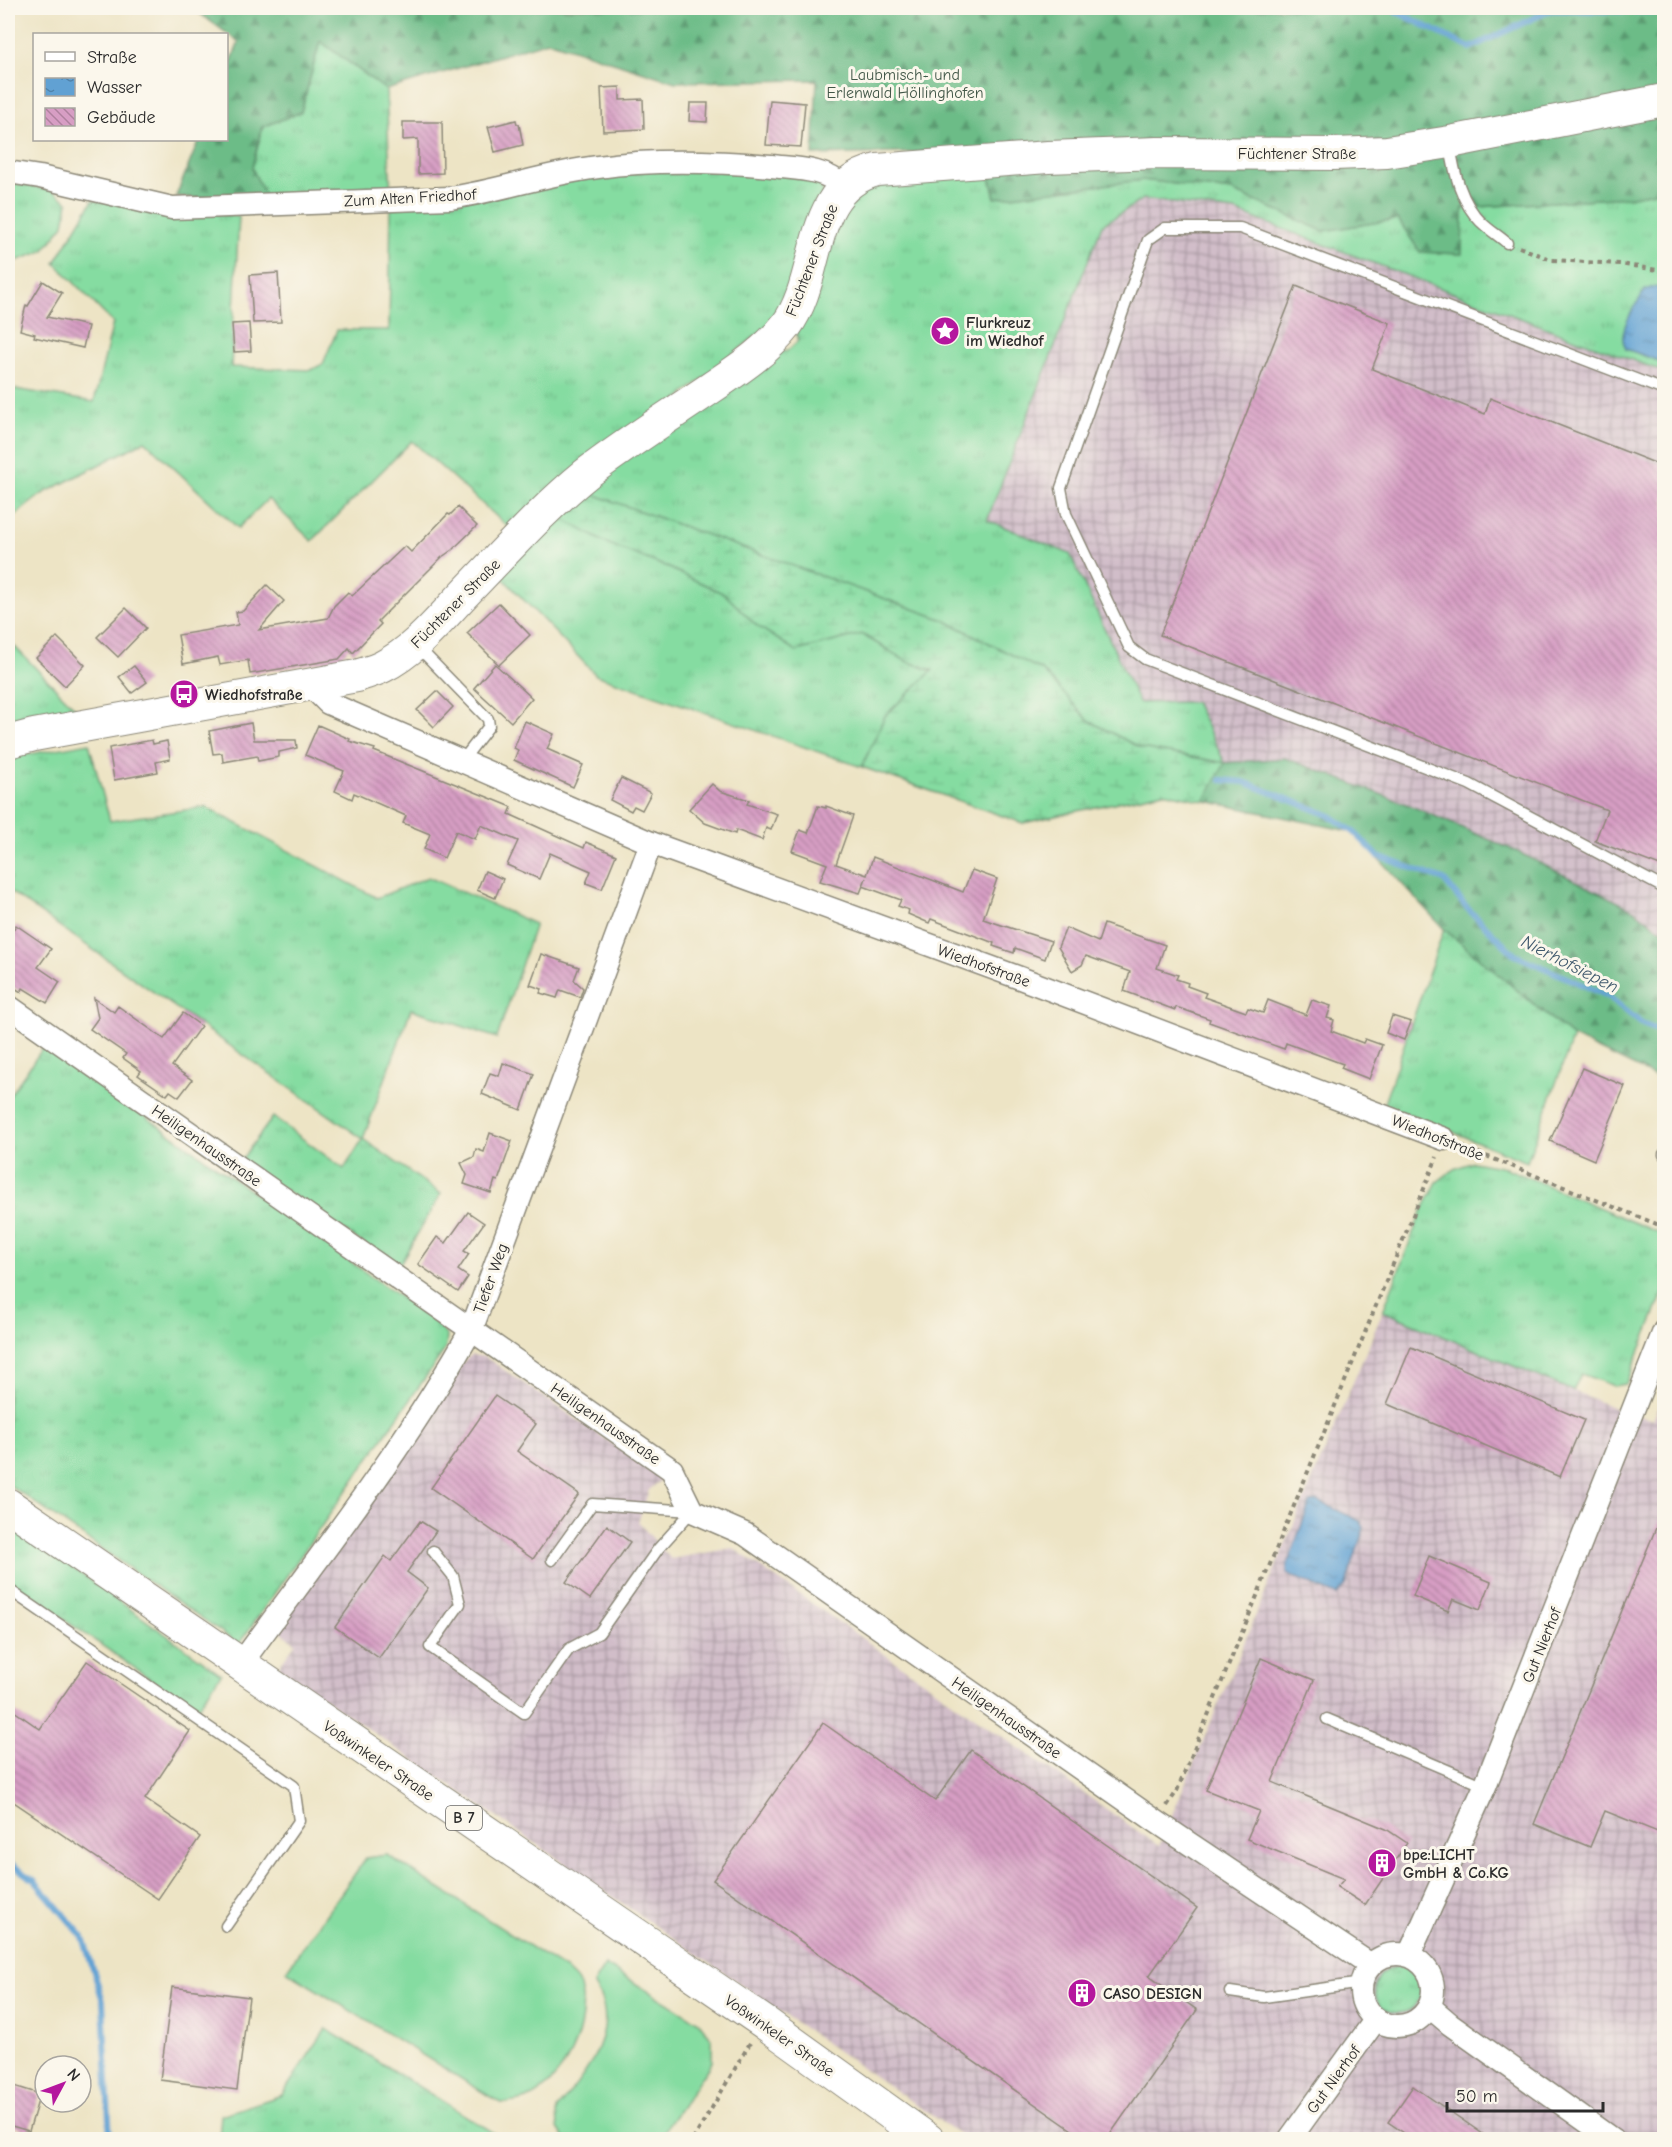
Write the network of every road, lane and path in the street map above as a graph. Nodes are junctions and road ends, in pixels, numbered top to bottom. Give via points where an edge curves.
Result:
1 (1665, 100) edge
2 (1450, 142) junction
3 (8, 172) edge
4 (844, 187) junction
5 (1507, 243) joint
6 (1665, 271) edge
7 (1665, 390) edge
8 (415, 644) junction
9 (314, 685) junction
10 (8, 742) edge
11 (462, 761) junction
12 (651, 843) junction
13 (1665, 888) edge
14 (8, 1006) edge
15 (1444, 1139) junction
16 (1665, 1227) edge
17 (471, 1328) junction
18 (1665, 1331) edge
19 (8, 1505) edge
20 (692, 1511) junction
21 (434, 1551) dead end
22 (552, 1560) dead end
23 (8, 1589) edge
24 (240, 1665) junction
25 (1327, 1719) dead end
26 (1485, 1786) junction
27 (1157, 1822) junction
28 (226, 1926) dead end
29 (1409, 1955) junction
30 (1366, 1974) junction
31 (1230, 1992) dead end
32 (1430, 2007) junction
33 (1376, 2019) junction
34 (765, 2023) junction
35 (693, 2139) edge
36 (928, 2139) edge
37 (1289, 2139) edge
38 (1614, 2139) edge

1 - 2 street, Füchtener Straße
2 - 4 street, Füchtener Straße via 1387,152 1334,154 1037,157 877,170
2 - 5 lane via 1453,170 1468,205 1480,221
3 - 4 street, Zum Alten Friedhof via 172,208 450,198 596,167 655,162 726,162 811,170 836,179
4 - 8 street, Füchtener Straße via 825,219 798,306 769,346 585,476
5 - 6 path via 1552,260
7 - 13 lane via 1240,228 1165,228 1148,240 1061,488 1066,514 1129,647 1145,659 1469,783
8 - 9 street, Füchtener Straße via 381,668
8 - 11 lane via 488,719 489,726
9 - 10 street, Füchtener Straße
9 - 11 street, Wiedhofstraße via 328,703
11 - 12 street, Wiedhofstraße
12 - 15 street, Wiedhofstraße
12 - 17 street, Tiefer Weg
14 - 17 street, Heiligenhausstraße
15 - 16 path, Wiedhofstraße
15 - 27 path via 1177,1791
17 - 20 street, Heiligenhausstraße via 672,1470
17 - 24 street, Tiefer Weg via 382,1472
18 - 26 street, Gut Nierhof
19 - 24 main road, Voßwinkeler Straße / B 7
20 - 21 lane via 658,1549 599,1633 569,1649 524,1713 430,1647 460,1604 453,1576
20 - 22 lane via 592,1504
20 - 27 street, Heiligenhausstraße via 745,1534
23 - 28 lane via 294,1786 299,1821
24 - 34 main road, Voßwinkeler Straße / B 7
25 - 26 lane
26 - 29 street, Gut Nierhof
27 - 30 street, Heiligenhausstraße
29 - 30 street via 1379,1958
29 - 32 street via 1426,1967 1431,1976 1434,1986
30 - 31 lane via 1264,1997
30 - 33 street via 1364,2003
32 - 33 street via 1406,2025 1385,2024
32 - 38 street
33 - 37 street, Gut Nierhof
34 - 35 path
34 - 36 main road, Voßwinkeler Straße / B 7

